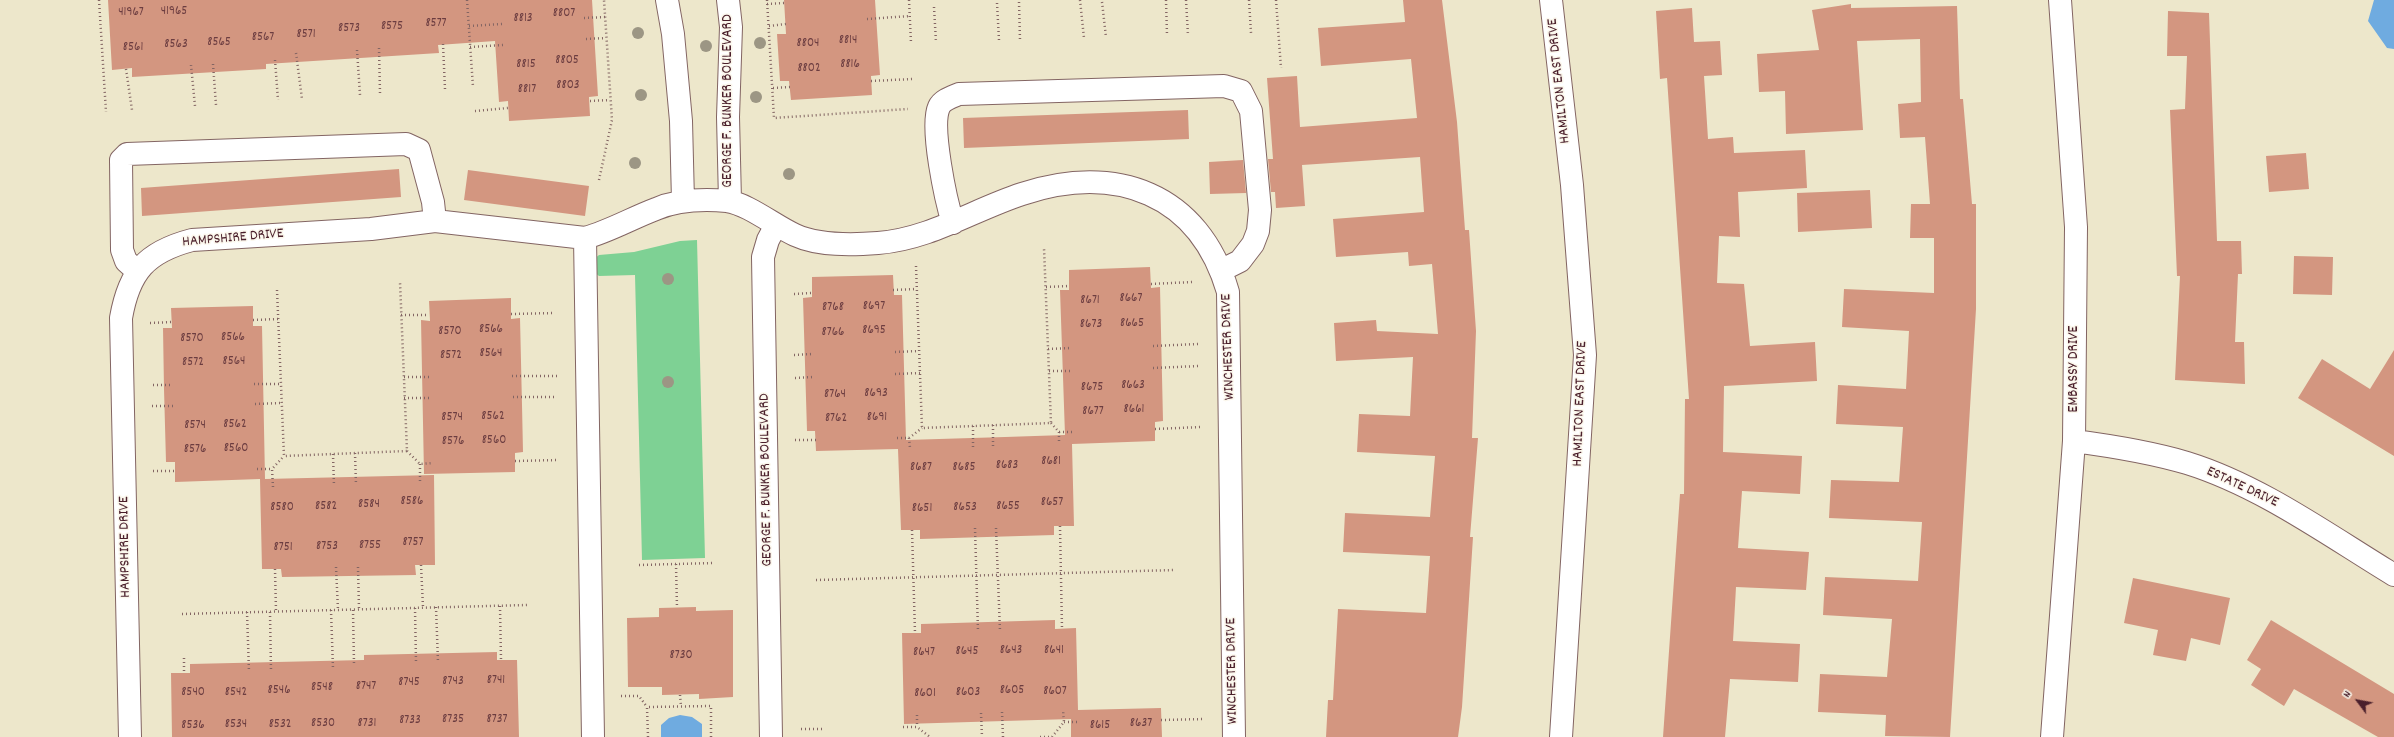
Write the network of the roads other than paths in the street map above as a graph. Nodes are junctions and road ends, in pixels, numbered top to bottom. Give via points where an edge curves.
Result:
1 (667, 0) edge
2 (728, 0) edge
3 (1551, 0) edge
4 (2060, 0) edge
5 (693, 201) junction
6 (730, 201) junction
7 (435, 221) junction
8 (953, 223) junction
9 (776, 225) junction
10 (586, 238) junction
11 (1222, 270) junction
12 (137, 271) junction
13 (2074, 441) junction
14 (2394, 575) edge
15 (130, 737) edge
16 (593, 737) edge
17 (771, 737) edge
18 (1234, 737) edge
19 (1562, 737) edge
20 (2052, 737) edge

1 - 5 street via 674,34 681,121
2 - 6 street, GEORGE F. BUNKER BOULEVARD via 731,28 728,117
3 - 19 street, HAMILTON EAST DRIVE via 1572,184 1585,356
4 - 13 street, EMBASSY DRIVE via 2076,227
5 - 6 street, WINCHESTER DRIVE
5 - 10 street, HAMPSHIRE DRIVE via 657,208
6 - 9 street, WINCHESTER DRIVE
7 - 10 street, HAMPSHIRE DRIVE
7 - 12 street, HAMPSHIRE DRIVE via 371,229 192,240 172,245 155,255
7 - 12 street via 433,202 419,150 414,146 127,154 121,160 122,250 126,261
8 - 9 street, WINCHESTER DRIVE via 912,237 878,243 821,242 797,236
8 - 11 street, WINCHESTER DRIVE via 1021,194 1060,184 1101,182 1126,186 1160,199 1194,225
8 - 11 street via 941,177 937,118 939,107 944,101 959,94 1224,86 1241,91 1251,111 1260,210 1258,231 1253,244 1240,261
9 - 17 street, GEORGE F. BUNKER BOULEVARD via 763,258
10 - 16 street
11 - 18 street, WINCHESTER DRIVE via 1228,292 1230,318
12 - 15 street, HAMPSHIRE DRIVE via 126,293 121,318
13 - 14 street, ESTATE DRIVE via 2149,453 2188,464 2244,486
13 - 20 street, EMBASSY DRIVE

